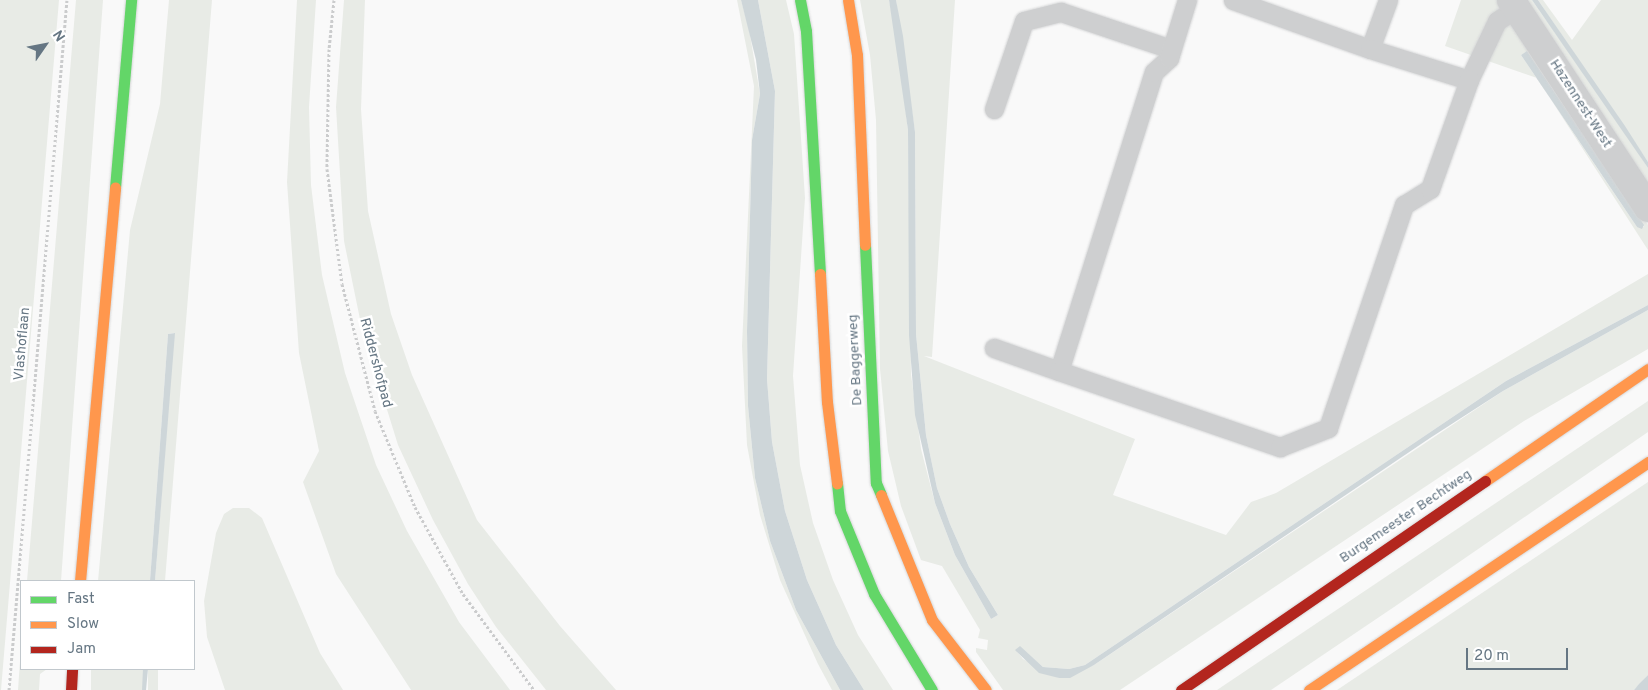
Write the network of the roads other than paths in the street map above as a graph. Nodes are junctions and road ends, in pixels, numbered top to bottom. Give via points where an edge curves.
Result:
1 (131, 0) edge
2 (800, 0) edge
3 (848, 0) edge
4 (1187, 0) edge
5 (1233, 0) edge
6 (1388, 0) edge
7 (1514, 4) edge
8 (1370, 48) junction
9 (1171, 49) junction
10 (1469, 80) junction
11 (994, 109) dead end
12 (1648, 208) edge
13 (994, 348) dead end
14 (1648, 369) edge
15 (1059, 371) junction
16 (1648, 462) edge
17 (80, 580) edge
18 (72, 670) edge
19 (71, 690) edge
20 (932, 690) edge
21 (986, 690) edge
22 (1181, 690) edge
23 (1309, 690) edge

1 - 17 street
2 - 20 street via 806,31 827,402 840,510 874,594
3 - 21 street, De Baggerweg via 857,55 876,483 932,620
4 - 9 lane
5 - 8 lane
6 - 8 lane
7 - 10 lane via 1497,20
7 - 12 street, Hazennest-West
8 - 10 lane
9 - 11 lane via 1061,12 1024,21
9 - 15 lane via 1169,58 1154,72
10 - 15 lane via 1430,189 1404,205 1328,428 1280,447
13 - 15 lane
14 - 22 street, Burgemeester Bechtweg
16 - 23 street
18 - 19 street

